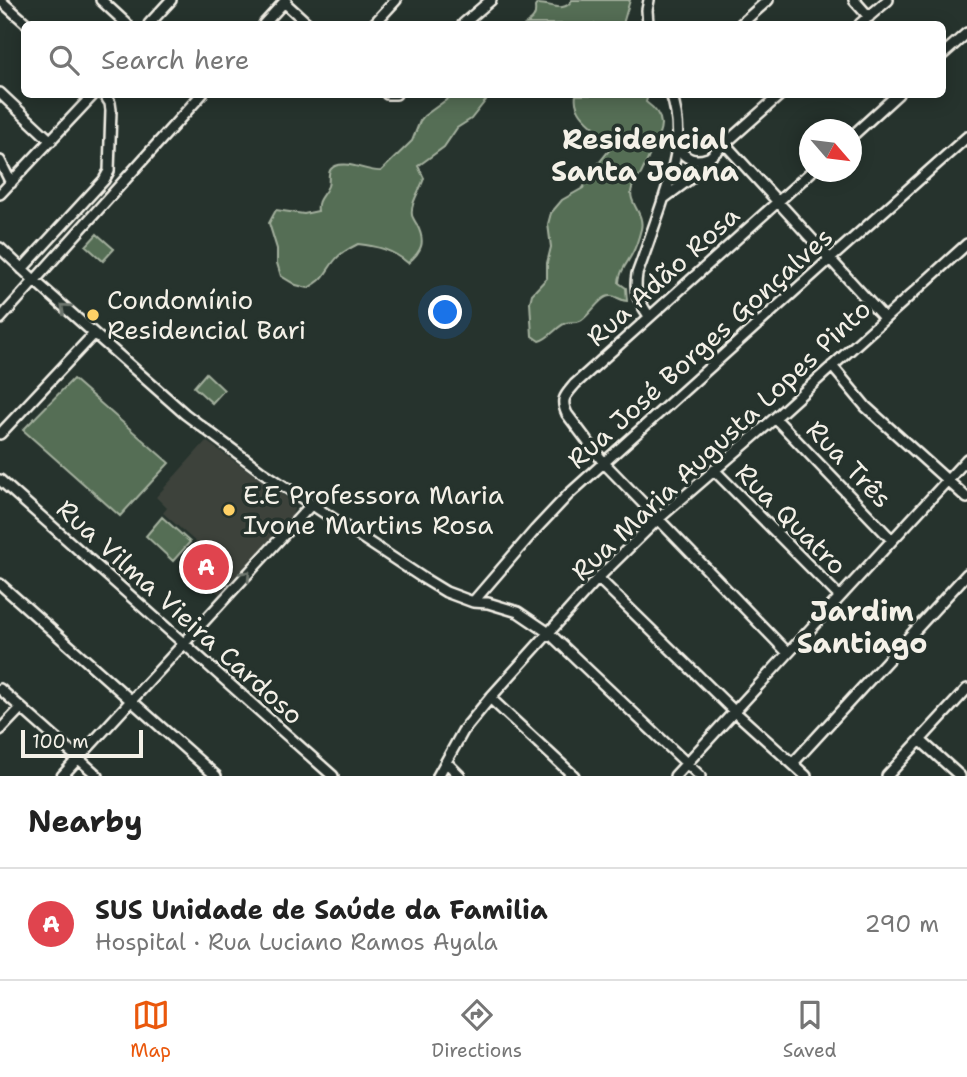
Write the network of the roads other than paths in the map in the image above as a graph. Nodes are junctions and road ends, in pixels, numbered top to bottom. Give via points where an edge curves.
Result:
1 (0, 0) edge
2 (101, 0) edge
3 (171, 0) edge
4 (396, 0) edge
5 (491, 0) edge
6 (768, 0) edge
7 (854, 0) edge
8 (888, 0) edge
9 (285, 1) edge
10 (650, 1) edge
11 (869, 17) junction
12 (24, 21) edge
13 (124, 21) edge
14 (152, 21) edge
15 (267, 21) edge
16 (305, 21) edge
17 (377, 21) edge
18 (466, 21) edge
19 (648, 21) edge
20 (744, 21) edge
21 (864, 21) edge
22 (967, 33) edge
23 (946, 52) edge
24 (0, 93) edge
25 (90, 98) edge
26 (107, 98) edge
27 (198, 98) edge
28 (672, 98) edge
29 (777, 98) edge
30 (894, 98) edge
31 (862, 126) edge
32 (967, 137) edge
33 (51, 142) junction
34 (725, 144) junction
35 (678, 148) junction
36 (710, 157) junction
37 (0, 161) edge
38 (800, 182) edge
39 (11, 183) junction
40 (0, 194) edge
41 (663, 199) junction
42 (777, 202) junction
43 (967, 244) edge
44 (0, 248) edge
45 (830, 258) junction
46 (22, 269) junction
47 (35, 281) junction
48 (649, 316) junction
49 (884, 318) junction
50 (0, 319) edge
51 (94, 334) junction
52 (832, 366) junction
53 (775, 418) junction
54 (0, 434) edge
55 (967, 459) edge
56 (604, 463) junction
57 (714, 470) junction
58 (0, 480) edge
59 (947, 481) junction
60 (967, 498) edge
61 (312, 505) junction
62 (657, 520) junction
63 (892, 540) junction
64 (967, 574) edge
65 (598, 578) junction
66 (0, 584) edge
67 (839, 596) junction
68 (473, 602) junction
69 (549, 633) junction
70 (183, 643) junction
71 (788, 653) junction
72 (0, 689) edge
73 (967, 690) edge
74 (490, 698) junction
75 (131, 701) junction
76 (21, 708) junction
77 (734, 711) junction
78 (0, 730) edge
79 (920, 740) junction
80 (78, 758) junction
81 (446, 762) junction
82 (686, 763) junction
83 (793, 763) junction
84 (62, 776) edge
85 (98, 776) edge
86 (216, 776) edge
87 (332, 776) edge
88 (438, 776) edge
89 (460, 776) edge
90 (574, 776) edge
91 (674, 776) edge
92 (700, 776) edge
93 (806, 776) edge
94 (887, 776) edge
95 (960, 776) edge

1 - 12 street
2 - 13 street
3 - 14 street
4 - 17 street
5 - 18 street
6 - 20 street
7 - 11 street
8 - 11 street
9 - 15 street
9 - 16 street
10 - 19 street
11 - 21 street
22 - 23 street
24 - 33 street
25 - 33 street
26 - 46 street via 111,110 110,161 104,180
27 - 47 street
28 - 35 street
29 - 34 street
30 - 31 street
32 - 45 street, Rua José Borges Gonçalves
33 - 39 street
34 - 36 street
34 - 42 street
35 - 36 street via 685,158 695,161
35 - 41 street
36 - 41 street
37 - 39 street
38 - 42 street, Rua Adão Rosa
39 - 40 street
41 - 48 street via 635,287
42 - 45 street
42 - 48 street, Rua Adão Rosa
43 - 49 street, Rua Maria Augusta Lopes Pinto
44 - 46 street
45 - 49 street
45 - 56 street, Rua José Borges Gonçalves
46 - 47 street
47 - 50 street
51 -> 47 street
48 - 56 street, Rua Adão Rosa via 565,396 566,414
49 - 52 street, Rua Maria Augusta Lopes Pinto
51 - 54 street
51 - 61 street via 186,414
52 - 53 street, Rua Maria Augusta Lopes Pinto
52 - 59 street via 866,407
53 - 57 street, Rua Maria Augusta Lopes Pinto
53 - 63 street, Rua Três
55 - 59 street
56 - 62 street
56 - 68 street, Rua José Borges Gonçalves via 535,530
57 - 62 street, Rua Maria Augusta Lopes Pinto
57 - 67 street, Rua Quatro
58 - 70 street, Rua Vilma Vieira Cardoso
59 - 60 street
59 - 63 street
61 - 68 street via 446,592
70 -> 61 street
62 - 65 street, Rua Maria Augusta Lopes Pinto
62 - 71 street
63 - 67 street
64 - 83 street
65 - 69 street, Rua Maria Augusta Lopes Pinto
65 - 77 street
66 - 75 street
67 - 71 street
68 - 69 street via 518,612
69 - 74 street, Rua Maria Augusta Lopes Pinto
69 - 82 street
70 - 75 street
70 - 87 street, Rua Vilma Vieira Cardoso
71 - 77 street
72 - 76 street
73 - 79 street
74 - 81 street, Rua Maria Augusta Lopes Pinto via 463,731
74 - 90 street
75 - 80 street
75 - 86 street
76 - 78 street
76 - 80 street
77 - 82 street
77 - 83 street
79 - 94 street
79 - 95 street
80 - 84 street
80 - 85 street
81 - 88 street, Rua Maria Augusta Lopes Pinto
81 - 89 street
82 - 91 street
82 - 92 street
83 - 93 street

